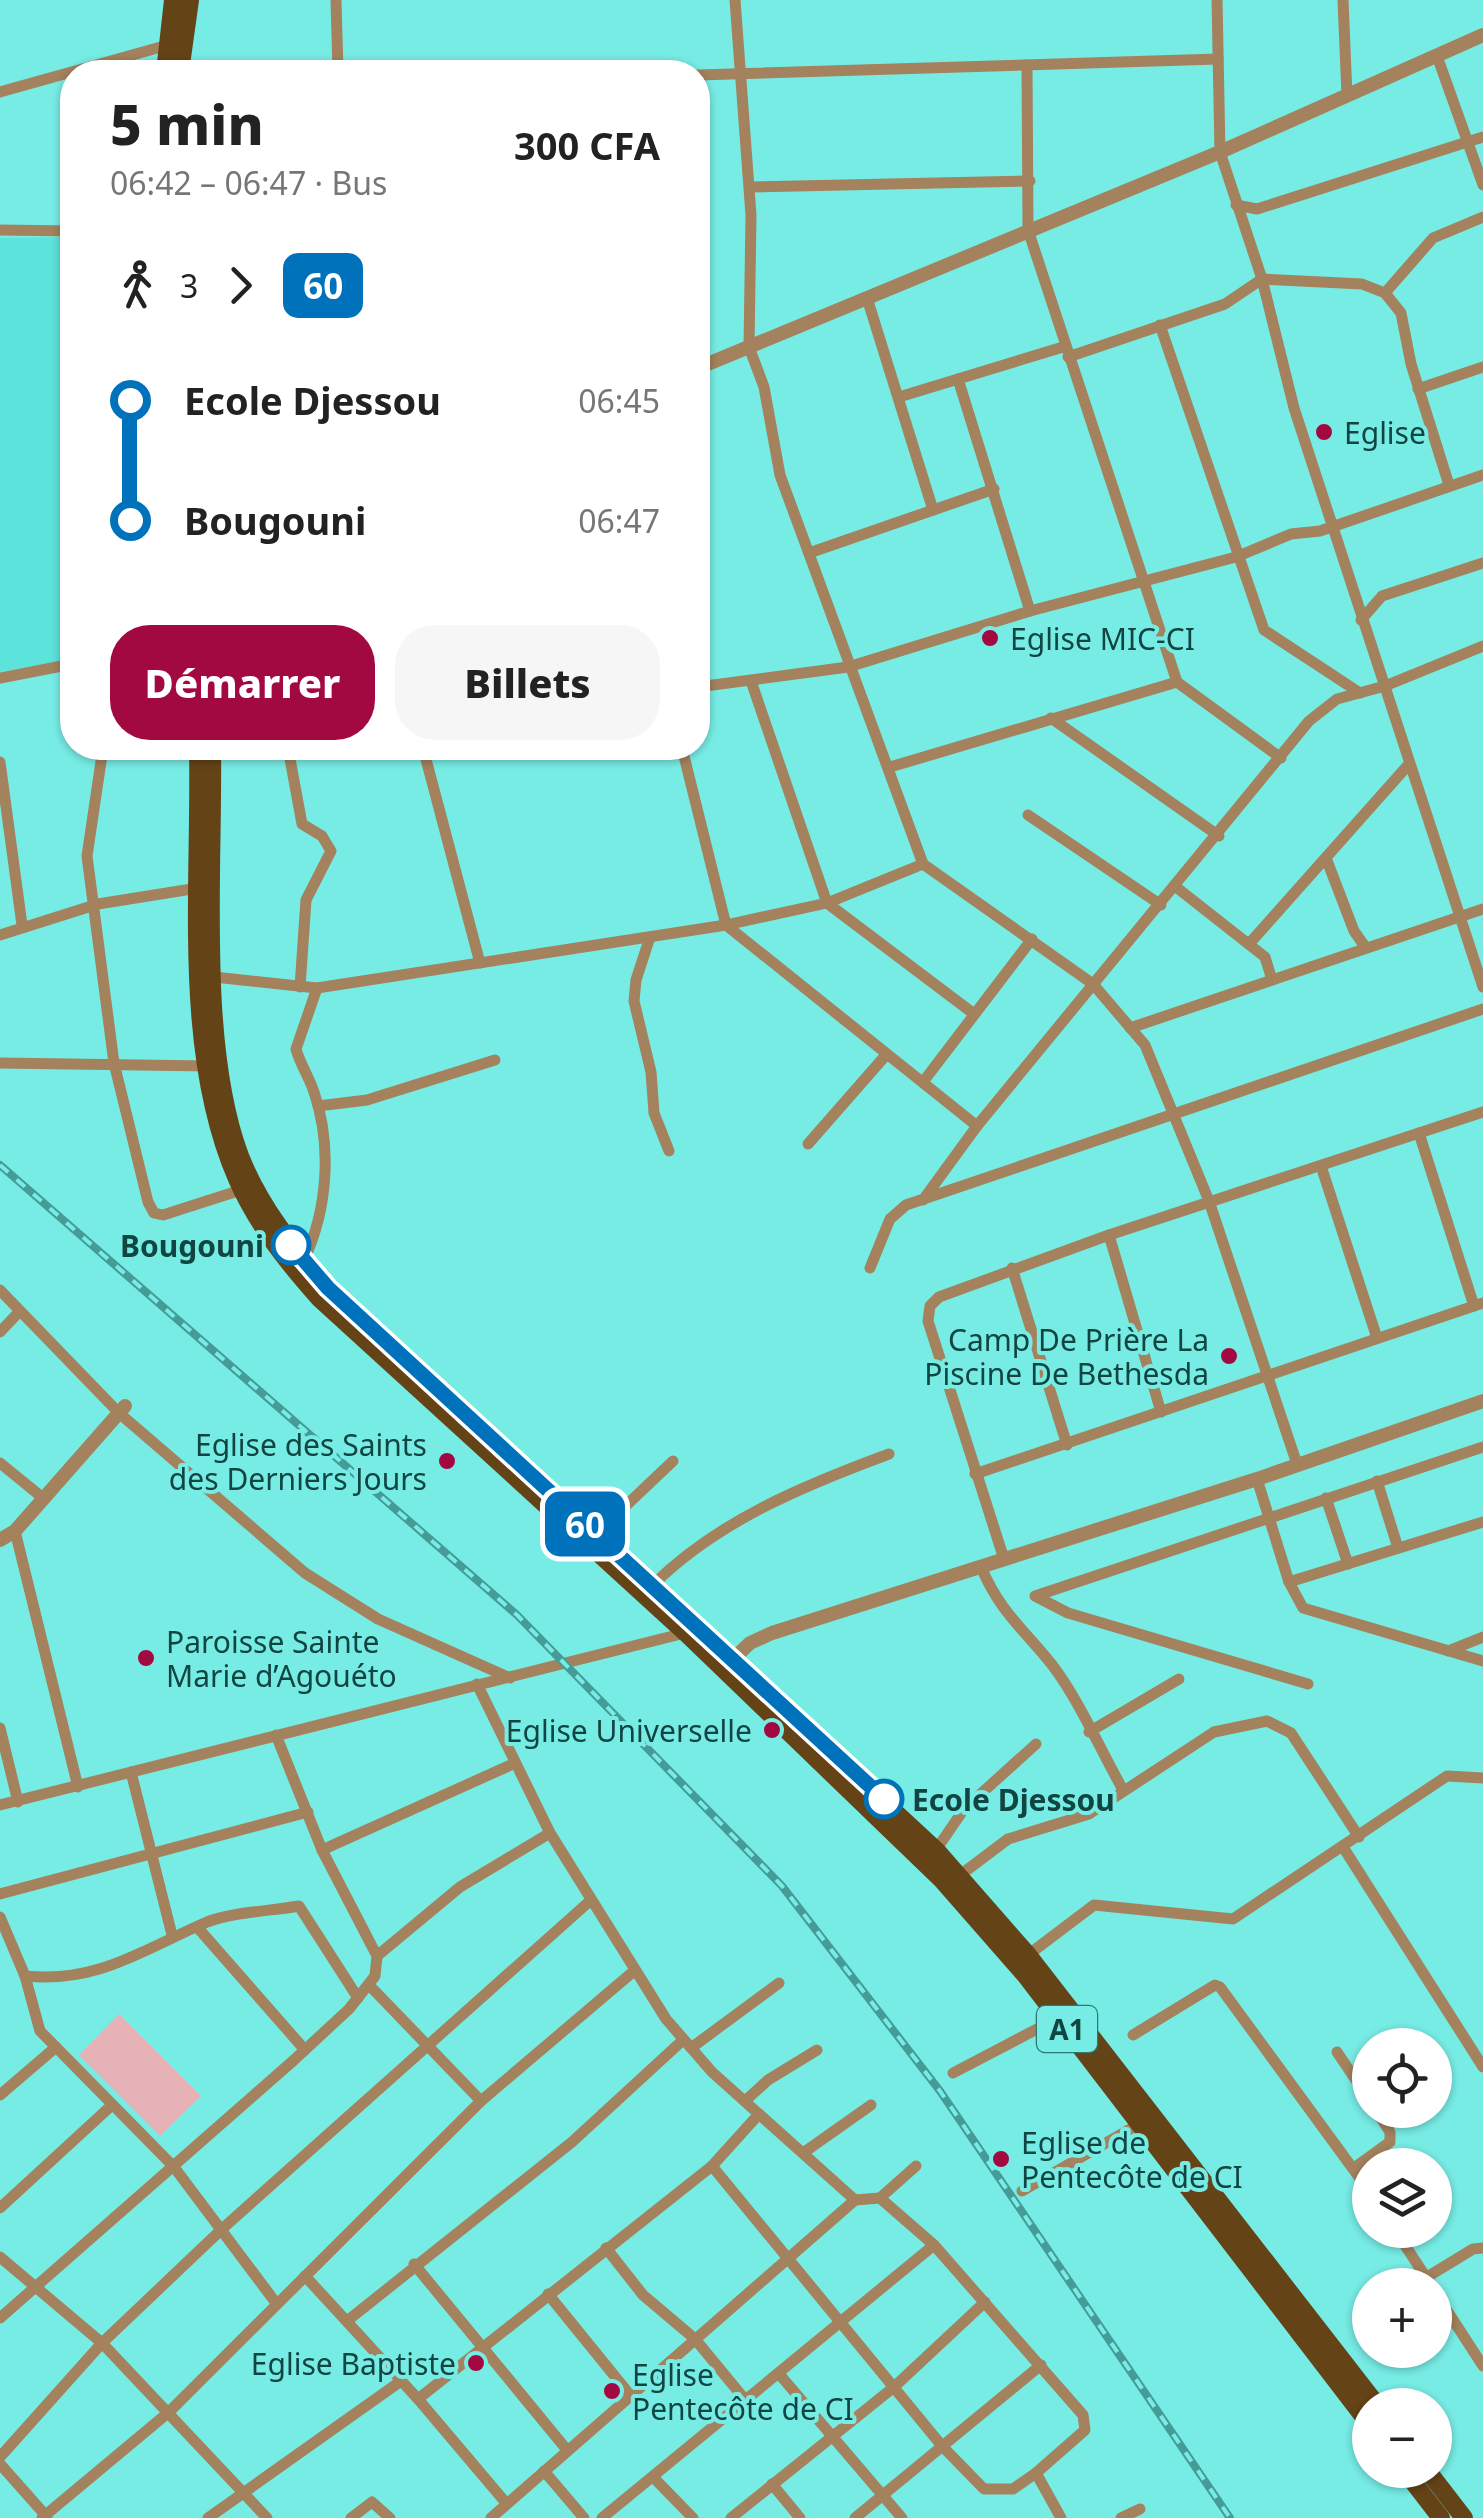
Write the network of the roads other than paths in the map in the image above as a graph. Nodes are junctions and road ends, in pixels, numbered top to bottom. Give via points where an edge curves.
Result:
1 (173, 0) edge
2 (190, 0) edge
3 (336, 0) edge
4 (735, 0) edge
5 (1217, 0) edge
6 (1343, 0) edge
7 (1483, 35) edge
8 (168, 45) junction
9 (1437, 56) junction
10 (1218, 59) junction
11 (114, 60) edge
12 (166, 60) edge
13 (182, 60) edge
14 (338, 60) edge
15 (1027, 65) junction
16 (738, 72) junction
17 (710, 74) edge
18 (60, 75) edge
19 (0, 92) edge
20 (1346, 96) junction
21 (1483, 137) edge
22 (1468, 142) junction
23 (1220, 152) junction
24 (1030, 181) junction
25 (1483, 185) edge
26 (750, 187) junction
27 (1236, 205) junction
28 (1483, 217) edge
29 (0, 230) edge
30 (1028, 230) junction
31 (60, 231) edge
32 (1262, 279) junction
33 (1384, 294) junction
34 (866, 298) junction
35 (1160, 325) junction
36 (749, 346) junction
37 (1066, 352) junction
38 (710, 363) edge
39 (1483, 367) edge
40 (958, 379) junction
41 (1418, 388) junction
42 (899, 397) junction
43 (1483, 475) edge
44 (1449, 485) junction
45 (994, 489) junction
46 (932, 510) junction
47 (1334, 526) junction
48 (808, 553) junction
49 (1236, 556) junction
50 (1483, 563) edge
51 (1144, 580) junction
52 (1030, 610) junction
53 (1361, 620) junction
54 (1483, 646) edge
55 (60, 666) edge
56 (848, 667) junction
57 (0, 678) edge
58 (752, 680) junction
59 (1177, 682) junction
60 (710, 685) edge
61 (1385, 686) junction
62 (1360, 693) junction
63 (1051, 718) junction
64 (1281, 758) junction
65 (101, 760) edge
66 (206, 760) edge
67 (207, 760) edge
68 (292, 760) edge
69 (426, 760) edge
70 (685, 760) edge
71 (1409, 764) junction
72 (890, 766) junction
73 (0, 767) edge
74 (1028, 815) dead end
75 (1218, 836) junction
76 (1326, 858) junction
77 (924, 864) junction
78 (1176, 887) junction
79 (198, 888) junction
80 (828, 903) junction
81 (1161, 905) junction
82 (93, 906) junction
83 (1483, 909) edge
84 (1461, 917) junction
85 (726, 924) junction
86 (22, 925) junction
87 (0, 935) edge
88 (650, 936) junction
89 (1032, 939) junction
90 (1249, 944) junction
91 (1366, 948) junction
92 (480, 963) junction
93 (214, 977) junction
94 (1272, 980) junction
95 (1093, 984) junction
96 (1483, 987) edge
97 (300, 988) junction
98 (317, 988) junction
99 (1483, 1009) edge
100 (974, 1014) junction
101 (1130, 1028) junction
102 (886, 1055) junction
103 (495, 1060) dead end
104 (0, 1063) edge
105 (114, 1063) junction
106 (208, 1066) junction
107 (923, 1082) junction
108 (318, 1106) junction
109 (1175, 1112) junction
110 (1483, 1112) edge
111 (977, 1126) junction
112 (1420, 1132) junction
113 (808, 1144) dead end
114 (669, 1151) dead end
115 (1320, 1166) junction
116 (242, 1190) junction
117 (923, 1200) junction
118 (1210, 1201) junction
119 (1109, 1235) junction
120 (304, 1260) junction
121 (870, 1268) dead end
122 (1012, 1268) junction
123 (0, 1290) edge
124 (1478, 1305) edge
125 (19, 1312) junction
126 (0, 1332) edge
127 (1377, 1338) junction
128 (1265, 1376) junction
129 (1483, 1401) edge
130 (122, 1410) junction
131 (1161, 1412) junction
132 (1067, 1445) junction
133 (1481, 1452) edge
134 (889, 1454) dead end
135 (672, 1461) dead end
136 (0, 1463) edge
137 (1297, 1464) junction
138 (975, 1474) junction
139 (1257, 1479) junction
140 (1378, 1482) junction
141 (43, 1498) junction
142 (1326, 1498) junction
143 (1269, 1516) junction
144 (1483, 1522) edge
145 (15, 1531) junction
146 (596, 1534) junction
147 (0, 1540) edge
148 (1398, 1548) junction
149 (1004, 1559) junction
150 (1348, 1564) junction
151 (981, 1567) junction
152 (1289, 1582) junction
153 (653, 1585) junction
154 (692, 1630) junction
155 (1483, 1637) edge
156 (1448, 1650) junction
157 (1483, 1660) edge
158 (728, 1664) junction
159 (510, 1678) junction
160 (1178, 1679) dead end
161 (476, 1684) junction
162 (1308, 1684) dead end
163 (0, 1728) edge
164 (1090, 1732) junction
165 (276, 1735) junction
166 (1036, 1744) dead end
167 (513, 1764) junction
168 (131, 1772) junction
169 (1483, 1778) edge
170 (78, 1788) junction
171 (1122, 1788) junction
172 (18, 1802) junction
173 (0, 1805) edge
174 (308, 1812) junction
175 (550, 1833) junction
176 (1359, 1836) junction
177 (1343, 1848) junction
178 (322, 1850) junction
179 (936, 1850) junction
180 (150, 1858) junction
181 (959, 1876) junction
182 (0, 1894) edge
183 (591, 1900) junction
184 (0, 1917) edge
185 (198, 1928) junction
186 (172, 1935) junction
187 (1028, 1955) junction
188 (376, 1956) junction
189 (634, 1971) junction
190 (26, 1976) junction
191 (779, 1983) dead end
192 (370, 1986) junction
193 (358, 1998) junction
194 (1058, 2018) junction
195 (1133, 2035) dead end
196 (687, 2044) junction
197 (432, 2046) junction
198 (56, 2047) junction
199 (304, 2050) junction
200 (817, 2050) dead end
201 (1338, 2052) dead end
202 (1483, 2067) edge
203 (953, 2072) dead end
204 (1352, 2073) edge
205 (0, 2095) edge
206 (745, 2101) junction
207 (481, 2102) junction
208 (112, 2105) junction
209 (871, 2105) dead end
210 (760, 2114) junction
211 (1139, 2124) junction
212 (803, 2153) junction
213 (1352, 2165) edge
214 (712, 2166) junction
215 (916, 2166) dead end
216 (174, 2167) junction
217 (1022, 2192) dead end
218 (880, 2198) junction
219 (855, 2200) junction
220 (0, 2208) edge
221 (222, 2229) junction
222 (934, 2245) junction
223 (606, 2248) junction
224 (1483, 2248) edge
225 (789, 2256) junction
226 (0, 2257) edge
227 (414, 2264) junction
228 (1444, 2268) edge
229 (305, 2276) junction
230 (35, 2288) junction
231 (548, 2294) junction
232 (985, 2302) junction
233 (276, 2304) junction
234 (0, 2318) edge
235 (1452, 2318) edge
236 (347, 2322) junction
237 (843, 2323) junction
238 (695, 2338) junction
239 (102, 2343) junction
240 (481, 2348) junction
241 (1040, 2365) junction
242 (1483, 2366) edge
243 (780, 2375) junction
244 (402, 2381) junction
245 (894, 2386) junction
246 (1364, 2388) edge
247 (630, 2395) junction
248 (418, 2399) junction
249 (747, 2402) junction
250 (1352, 2402) edge
251 (169, 2412) junction
252 (831, 2437) junction
253 (942, 2446) junction
254 (567, 2450) junction
255 (0, 2461) edge
256 (544, 2471) junction
257 (1036, 2473) junction
258 (653, 2477) junction
259 (772, 2484) junction
260 (1418, 2488) edge
261 (1440, 2488) edge
262 (244, 2491) junction
263 (883, 2496) junction
264 (506, 2504) junction
265 (1140, 2508) dead end
266 (45, 2517) edge
267 (208, 2518) edge
268 (267, 2518) edge
269 (351, 2518) edge
270 (390, 2518) edge
271 (491, 2518) edge
272 (584, 2518) edge
273 (602, 2518) edge
274 (693, 2518) edge
275 (731, 2518) edge
276 (800, 2518) edge
277 (855, 2518) edge
278 (902, 2518) edge
279 (1061, 2518) edge
280 (1121, 2518) edge
281 (1441, 2518) edge
282 (1464, 2518) edge

1 - 8 main road
2 - 13 main road
3 - 14 street
4 - 16 street
5 - 10 street
6 - 20 street
7 - 9 street
8 - 11 street
8 - 12 main road
9 - 20 street
9 - 22 street
10 - 15 street
10 - 23 street
15 - 16 street
15 - 24 street
16 - 17 street
16 - 26 street
18 - 19 street
20 - 23 street
21 - 22 street
22 - 25 street
22 - 27 street via 1257,209
23 - 27 street
23 - 30 street
24 - 26 street
24 - 30 street
26 - 36 street
27 - 32 street
28 - 33 street via 1433,238
29 - 31 street
30 - 34 street
30 - 37 street
32 - 33 street via 1330,279
32 - 35 street via 1237,299
32 - 47 street via 1294,408
33 - 41 street via 1401,313
34 - 36 street
34 - 42 street
35 - 37 street
35 - 49 street
36 - 38 street
36 - 48 street via 764,387 780,475
37 - 40 street
37 - 51 street
39 - 41 street
40 - 42 street
40 - 45 street
41 - 44 street
42 - 46 street
43 - 44 street
44 - 47 street
45 - 46 street
45 - 52 street
46 - 48 street
47 - 49 street
47 - 53 street
48 - 56 street
49 - 51 street
49 - 62 street via 1269,637
50 - 53 street via 1382,596
51 - 52 street
51 - 59 street
52 - 56 street
53 - 61 street
54 - 61 street
55 - 57 street
56 - 58 street
56 - 72 street
58 - 60 street
58 - 80 street
59 - 63 street
59 - 64 street
61 - 62 street
61 - 71 street
62 - 64 street via 1322,709
63 - 72 street
63 - 75 street
64 - 75 street
65 - 82 street via 88,826
66 - 79 main road, A1
67 - 93 main road, A1
68 - 97 street via 302,824 331,851 306,900
69 - 92 street
70 - 85 street
71 - 76 street
71 - 84 street
72 - 77 street
73 - 86 street
74 - 81 street
75 - 78 street
76 - 90 street
76 - 91 street
77 - 80 street
77 - 89 street
78 - 81 street
78 - 90 street
79 - 82 street
79 - 106 main road, A1
80 - 85 street
80 - 100 street
81 - 95 street
82 - 86 street
82 - 105 street
83 - 84 street
84 - 91 street
84 - 96 street
85 - 88 street
85 - 102 street
86 - 87 street
88 - 92 street
88 - 114 street via 634,1001 654,1113
89 - 95 street
89 - 100 street
90 - 94 street via 1265,957
91 - 94 street
92 - 98 street
93 - 97 street
93 - 120 main road, A1 via 220,1068 234,1138 258,1192
94 - 101 street
95 - 101 street
95 - 111 street
97 - 98 street
98 - 108 street via 296,1048
99 - 109 street
100 - 107 street
101 - 109 street via 1154,1060
102 - 107 street
102 - 113 street
103 - 108 street via 367,1100
104 - 105 street
105 - 106 street
105 - 116 street via 154,1213
106 - 116 main road, A1 via 223,1141
107 - 111 street
108 - 120 street via 325,1174
109 - 117 street
109 - 118 street
110 - 112 street
111 - 117 street
112 - 115 street
112 - 124 street
115 - 118 street
115 - 127 street
116 - 154 main road, A1 via 319,1298
117 - 121 street via 906,1204 890,1219
118 - 119 street
118 - 128 street
119 - 122 street
119 - 131 street
120 - 146 main road, A1
122 - 132 street
122 - 138 street via 930,1306 928,1321
123 - 125 street
124 - 127 street
125 - 126 street
125 - 130 street
127 - 128 street
128 - 131 street
128 - 137 street
129 - 137 street
130 - 141 street
130 - 159 street via 305,1573 378,1619
131 - 132 street
132 - 138 street
133 - 140 street
134 - 153 street via 747,1514
135 - 146 street
136 - 141 street
137 - 139 street
138 - 149 street
139 - 143 street
139 - 149 street
140 - 142 street
140 - 148 street
141 - 145 street
142 - 143 street
142 - 150 street
143 - 152 street
143 - 162 street via 1035,1596 1068,1613
144 - 148 street
145 - 147 street
145 - 170 street
146 - 153 main road, A1
148 - 150 street
149 - 151 street
150 - 152 street
151 - 158 street via 772,1634
151 - 164 street via 1003,1613 1032,1638
152 - 156 street via 1303,1608
153 - 154 main road, A1
154 - 158 main road, A1
154 - 159 street
155 - 156 street
156 - 157 street
158 - 179 main road, A1
158 - 194 main road, A1 via 934,1872
159 - 161 street
160 - 164 street
161 - 165 street
161 - 167 street
163 - 172 street
164 - 171 street
165 - 168 street
165 - 174 street
166 - 179 street via 964,1809
167 - 175 street
167 - 178 street
168 - 170 street
168 - 180 street
169 - 176 street via 1446,1776
170 - 172 street
171 - 176 street via 1214,1732 1268,1721 1291,1732
171 - 181 street via 1089,1814 1008,1839
172 - 173 street
174 - 178 street
174 - 180 street
175 - 183 street
175 - 188 street via 460,1887
176 - 177 street
177 - 187 street via 1233,1918 1094,1905
177 - 202 street
178 - 188 street
179 - 181 main road, A1
180 - 182 street
180 - 186 street
181 - 187 main road, A1
183 - 189 street
183 - 197 street via 485,1990
184 - 190 street
185 - 186 street
185 - 193 street via 298,1906
185 - 199 street
186 - 190 street via 101,1971 74,1978
187 - 246 main road, A1
188 - 192 street
189 - 196 street
189 - 207 street
190 - 198 street via 35,2023
191 - 196 street
192 - 193 street
192 - 197 street
193 - 199 street
194 - 203 street
194 - 211 main road, A1
195 - 213 street via 1218,1985
196 - 206 street
196 - 227 street
197 - 207 street
197 - 221 street
198 - 205 street
198 - 208 street
199 - 216 street
200 - 206 street
201 - 204 street
206 - 210 street
207 - 229 street
208 - 216 street
208 - 220 street
209 - 212 street
210 - 212 street
210 - 214 street
211 - 217 street
211 - 250 main road, A1
212 - 219 street
214 - 223 street
214 - 225 street
215 - 218 street
216 - 221 street
216 - 230 street
218 - 219 street
218 - 222 street
219 - 225 street
221 - 233 street
221 - 239 street
222 - 232 street
222 - 237 street
223 - 231 street
223 - 238 street via 642,2294
224 - 228 street
225 - 237 street
225 - 238 street
226 - 230 street
227 - 236 street
227 - 240 street
229 - 233 street
229 - 236 street
230 - 234 street
230 - 239 street
231 - 240 street
231 - 247 street
232 - 241 street
232 - 245 street
233 - 251 street
235 - 242 street
236 - 244 street
237 - 243 street
237 - 245 street
238 - 247 street
238 - 249 street
239 - 251 street
239 - 255 street
240 - 248 street
240 - 254 street
241 - 253 street
241 - 257 street via 1088,2423
243 - 249 street
243 - 252 street
244 - 248 street
244 - 262 street
245 - 252 street
245 - 253 street
247 - 254 street
248 - 264 street
249 - 258 street
251 - 262 street
251 - 266 street
252 - 259 street
252 - 263 street
253 - 257 street via 990,2492 1013,2489
253 - 263 street
254 - 256 street
255 - 266 street
256 - 264 street
256 - 272 street
257 - 279 street
258 - 273 street
258 - 274 street
259 - 275 street
259 - 276 street
260 - 281 main road
261 - 282 main road
262 - 267 street
262 - 268 street
263 - 277 street
263 - 278 street
264 - 271 street
265 - 280 street
269 - 270 street via 372,2502

